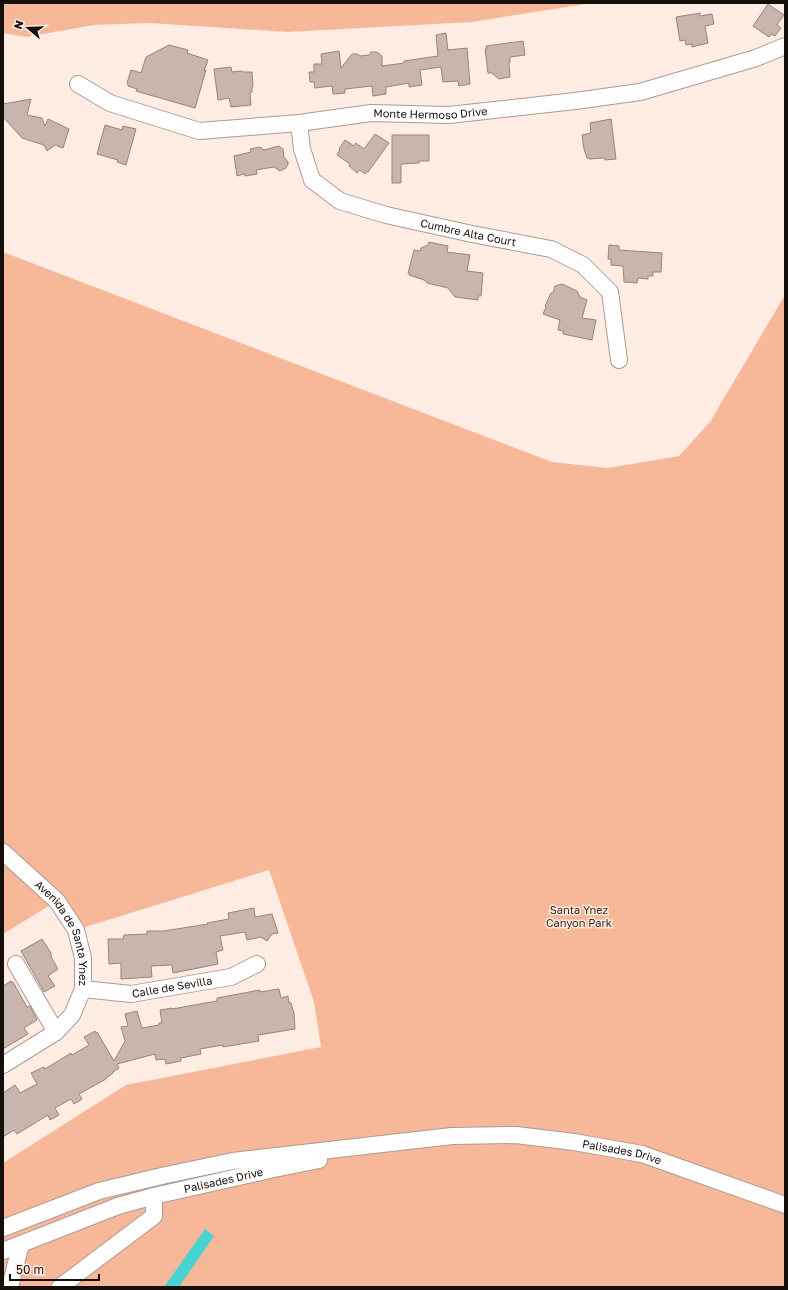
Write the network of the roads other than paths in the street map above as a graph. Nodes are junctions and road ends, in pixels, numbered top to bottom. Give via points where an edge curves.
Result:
1 (785, 46) edge
2 (78, 84) dead end
3 (299, 123) junction
4 (619, 360) dead end
5 (3, 852) edge
6 (16, 964) dead end
7 (257, 964) dead end
8 (83, 989) junction
9 (56, 1032) junction
10 (3, 1065) edge
11 (452, 1136) junction
12 (154, 1196) junction
13 (785, 1205) edge
14 (3, 1228) edge
15 (21, 1244) junction
16 (3, 1251) edge
17 (10, 1287) edge
18 (60, 1287) edge

1 - 3 street, Monte Hermoso Drive via 749,60 640,92 449,116 371,113
2 - 3 street, Monte Hermoso Drive via 110,103 199,131
3 - 4 street, Cumbre Alta Court via 302,149 312,180 340,201 386,215 551,249 583,265 610,292
5 - 8 street, Avenida de Santa Ynez via 57,901 76,930 83,958
6 - 9 street
7 - 8 street, Calle de Sevilla via 231,977 131,994
8 - 9 street, Avenida de Santa Ynez via 72,1015
9 - 10 street, Avenida de Santa Ynez
11 - 12 street, Palisades Drive via 274,1169
11 - 13 street, Palisades Drive via 516,1135 642,1154
11 - 14 street, Palisades Drive via 234,1161 99,1191
12 - 15 street, Palisades Drive via 118,1206
12 - 18 street via 154,1216
15 - 16 street, Palisades Drive
15 - 17 street

